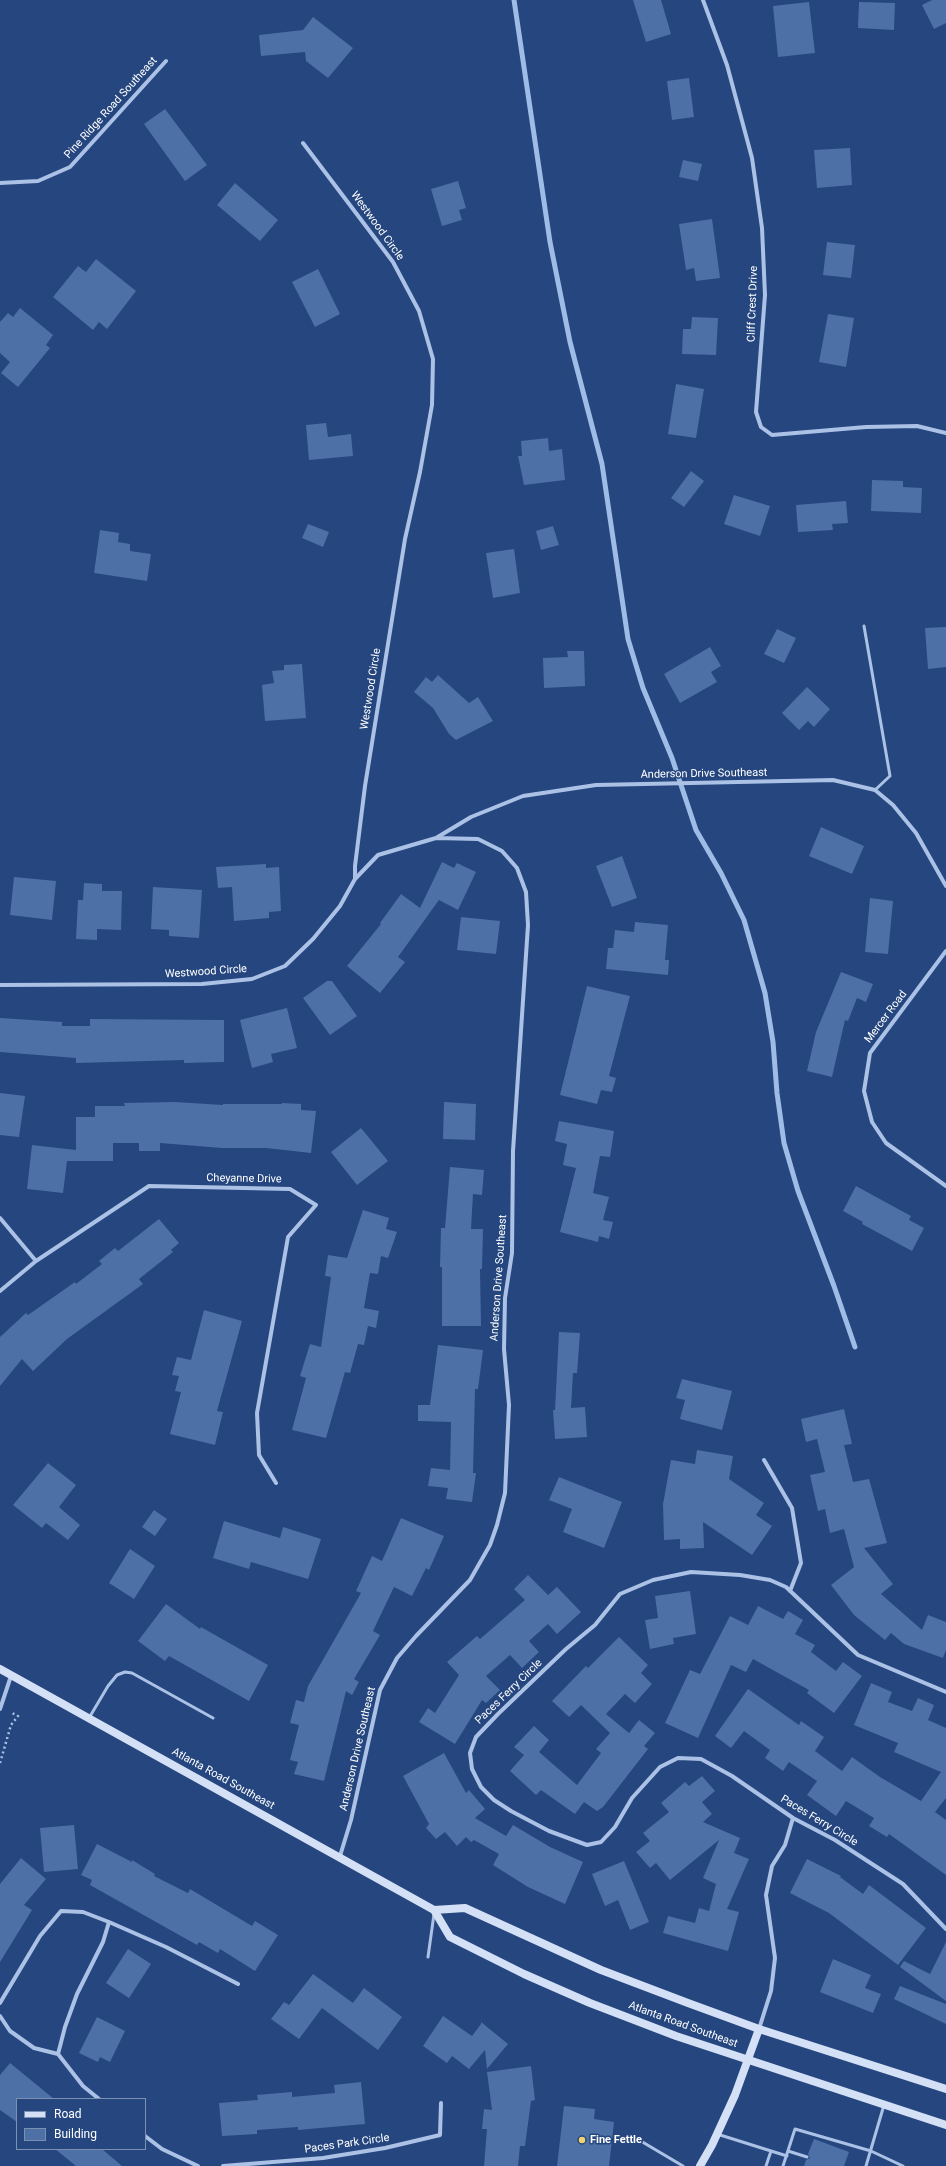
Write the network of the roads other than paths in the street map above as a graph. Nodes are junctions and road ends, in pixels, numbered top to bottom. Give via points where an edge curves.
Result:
1 (703, 0) edge
2 (166, 61) dead end
3 (303, 143) dead end
4 (0, 183) edge
5 (946, 433) edge
6 (864, 626) dead end
7 (875, 790) junction
8 (436, 838) junction
9 (355, 879) junction
10 (946, 886) edge
11 (946, 951) edge
12 (0, 984) edge
13 (946, 1186) edge
14 (0, 1218) edge
15 (36, 1261) junction
16 (0, 1291) edge
17 (764, 1460) dead end
18 (276, 1483) dead end
19 (790, 1592) junction
20 (0, 1669) edge
21 (11, 1676) junction
22 (946, 1692) edge
23 (0, 1710) edge
24 (89, 1718) junction
25 (213, 1718) dead end
26 (793, 1818) junction
27 (340, 1856) junction
28 (434, 1910) junction
29 (110, 1922) junction
30 (946, 1929) edge
31 (428, 1957) dead end
32 (238, 1984) dead end
33 (0, 2003) edge
34 (0, 2016) edge
35 (759, 2029) junction
36 (58, 2054) junction
37 (748, 2060) junction
38 (946, 2089) edge
39 (98, 2098) edge
40 (441, 2103) dead end
41 (884, 2105) junction
42 (946, 2125) edge
43 (717, 2134) junction
44 (146, 2137) edge
45 (634, 2137) dead end
46 (771, 2151) junction
47 (788, 2151) junction
48 (871, 2151) junction
49 (787, 2156) junction
50 (807, 2157) dead end
51 (191, 2164) edge
52 (198, 2166) edge
53 (223, 2166) edge
54 (683, 2166) edge
55 (700, 2166) edge
56 (766, 2166) edge
57 (783, 2166) edge
58 (866, 2166) edge
59 (903, 2166) edge

1 - 5 street, Cliff Crest Drive via 728,65 752,158 762,228 764,295 756,412 761,427 772,435 866,427 917,426
2 - 4 street, Pine Ridge Road Southeast via 70,167 38,181
3 - 9 street, Westwood Circle via 393,262 420,312 433,359 432,405 402,554 365,786 354,866
6 - 7 lane via 890,776
7 - 8 street, Anderson Drive Southeast via 833,780 596,785 523,796 470,816
7 - 10 street, Anderson Drive Southeast via 893,805 916,833
8 - 9 street, Anderson Drive Southeast via 378,855
8 - 27 street, Anderson Drive Southeast via 478,839 502,851 517,868 526,892 528,925 513,1151 512,1253 505,1306 504,1349 509,1405 505,1493 490,1545 470,1580 397,1658 380,1690 351,1820
9 - 12 street, Westwood Circle via 340,906 285,966 252,979 202,984
11 - 13 street, Mercer Road via 870,1053 864,1091 872,1122 886,1143
14 - 15 street
15 - 16 street, Cheyanne Drive
15 - 18 street, Cheyanne Drive via 149,1186 290,1189 316,1205 288,1237 258,1413 259,1455
17 - 19 street via 792,1508 801,1563
19 - 22 street, Paces Ferry Circle via 858,1655
19 - 26 street, Paces Ferry Circle via 770,1580 690,1572 653,1580 620,1594 595,1625 566,1649 476,1737 470,1753 472,1768 481,1787 494,1800 549,1831 587,1845 600,1842 615,1827 632,1798 660,1767 678,1758 701,1759 732,1776
20 - 21 main road, Atlanta Road Southeast
21 - 23 street
21 - 24 main road, Atlanta Road Southeast
24 - 25 lane via 108,1686 117,1675 125,1672 132,1672
24 - 27 main road, Atlanta Road Southeast
26 - 30 street, Paces Ferry Circle via 835,1840 903,1884
26 - 35 street via 785,1845 772,1866 766,1895 775,1958 771,1991
27 - 28 main road, Atlanta Road Southeast
28 - 31 lane
28 - 35 main road, Atlanta Road Southeast via 465,1908 601,1970
28 - 37 main road, Atlanta Road Southeast via 450,1937 524,1974 597,2006
29 - 32 street
29 - 33 street via 83,1912 61,1911 40,1936
29 - 36 street via 77,1994
34 - 36 street via 10,2031 34,2048
35 - 37 main road
35 - 38 main road, Atlanta Road Southeast
36 - 39 street via 83,2086
37 - 41 main road, Atlanta Road Southeast
37 - 43 main road
40 - 53 street, Paces Park Circle via 440,2135 385,2148 323,2158
41 - 42 main road, Atlanta Road Southeast
41 - 48 lane
43 - 46 lane
43 - 55 main road
44 - 51 street via 162,2149
45 - 54 lane
46 - 49 lane
46 - 56 lane
47 - 48 lane via 795,2129
47 - 49 lane
47 - 50 lane
48 - 58 lane
48 - 59 lane
49 - 57 lane
51 - 52 street

